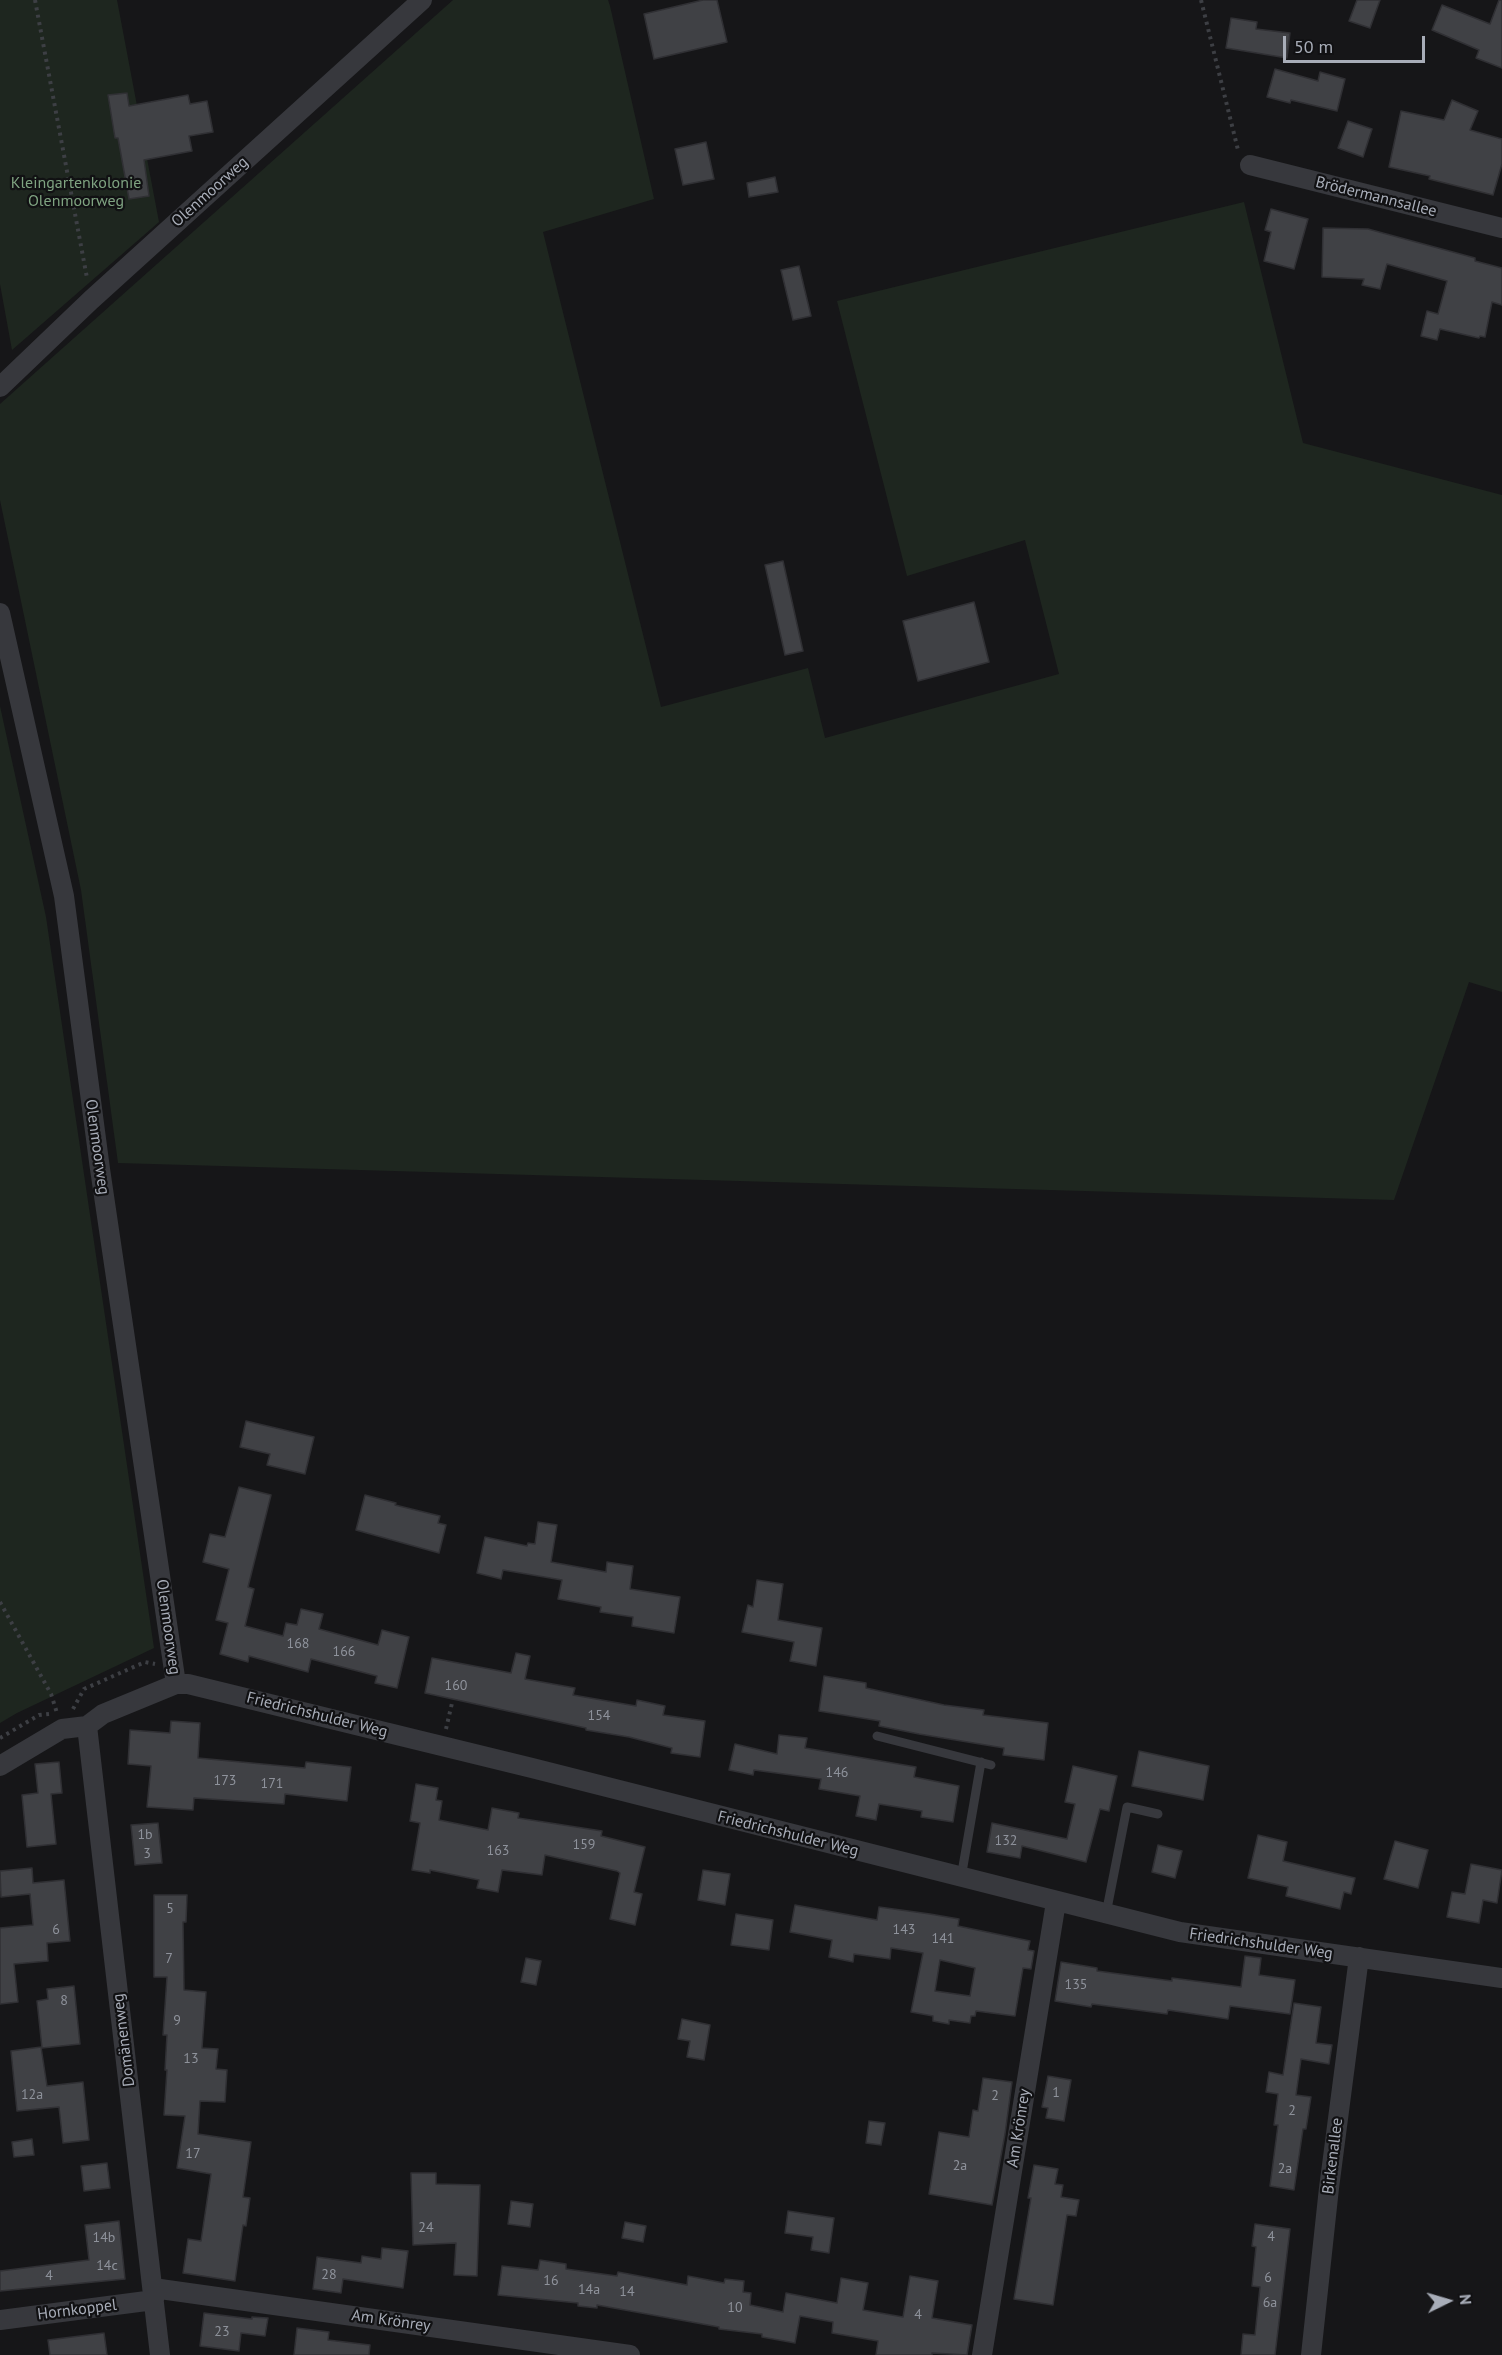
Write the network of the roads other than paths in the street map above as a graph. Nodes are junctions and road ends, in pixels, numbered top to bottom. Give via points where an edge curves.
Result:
1 (422, 0) edge
2 (1250, 165) road end
3 (1502, 228) edge
4 (0, 387) edge
5 (0, 613) edge
6 (176, 1684) junction
7 (87, 1726) junction
8 (877, 1736) dead end
9 (981, 1762) junction
10 (991, 1765) dead end
11 (0, 1766) edge
12 (1158, 1814) dead end
13 (961, 1878) junction
14 (1056, 1902) junction
15 (1106, 1914) junction
16 (1359, 1957) junction
17 (1502, 1978) edge
18 (153, 2294) junction
19 (0, 2320) edge
20 (160, 2355) edge
21 (630, 2355) edge
22 (982, 2355) edge
23 (1311, 2355) edge

1 - 4 street, Olenmoorweg
2 - 3 street, Brödermannsallee
5 - 6 street, Olenmoorweg via 64,896
6 - 7 street via 103,1714
6 - 13 street, Friedrichshulder Weg via 254,1699
7 - 11 street via 66,1723
7 - 18 street, Domänenweg
8 - 9 lane
9 - 10 lane
9 - 13 lane
12 - 15 lane via 1127,1808
13 - 14 street, Friedrichshulder Weg
14 - 15 street, Friedrichshulder Weg
14 - 22 street, Am Krönrey
15 - 16 street, Friedrichshulder Weg via 1180,1932
16 - 17 street, Friedrichshulder Weg
16 - 23 street, Birkenallee
18 - 19 street, Hornkoppel
18 - 20 street, Domänenweg
18 - 21 street, Am Krönrey

